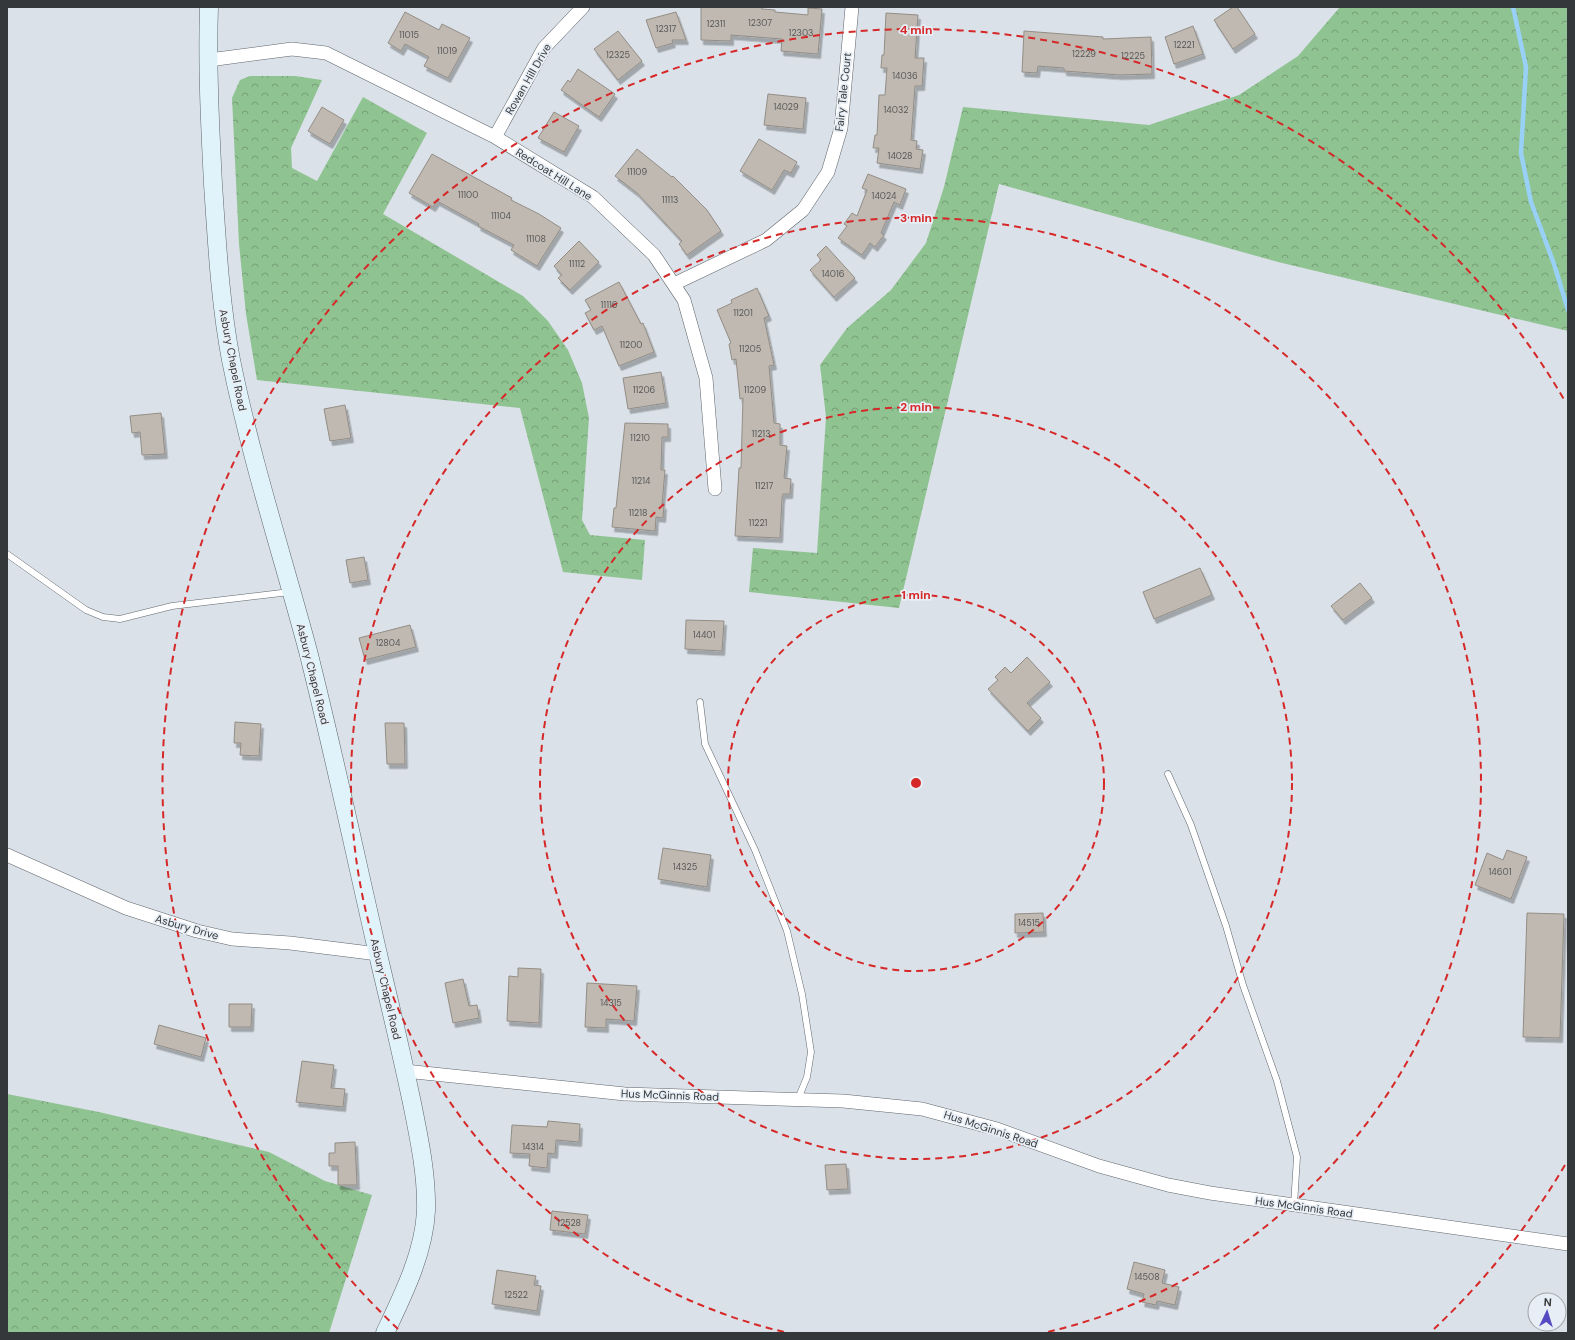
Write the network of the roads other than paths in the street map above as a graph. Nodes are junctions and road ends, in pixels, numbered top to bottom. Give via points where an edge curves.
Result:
1 (209, 7) edge
2 (583, 7) edge
3 (852, 7) edge
4 (209, 60) junction
5 (495, 137) junction
6 (674, 284) junction
7 (715, 489) dead end
8 (7, 554) edge
9 (291, 592) junction
10 (700, 702) dead end
11 (1168, 774) dead end
12 (7, 855) edge
13 (378, 954) junction
14 (405, 1071) junction
15 (798, 1099) junction
16 (1294, 1205) junction
17 (1568, 1244) edge
18 (385, 1333) edge

1 - 4 main road, Asbury Chapel Road
2 - 5 street, Rowan Hill Drive via 544,48
3 - 6 street, Fairy Tale Court via 841,128 828,172 803,210 766,240
4 - 5 street, Redcoat Hill Lane via 292,48 326,53
4 - 9 main road, Asbury Chapel Road via 215,214 223,311 244,421
5 - 6 street, Redcoat Hill Lane via 593,197 654,255
6 - 7 street, Redcoat Hill Lane via 684,300 706,378
8 - 9 lane via 86,610 103,617 120,619 172,606
9 - 13 main road, Asbury Chapel Road via 330,742
10 - 15 lane via 706,744 755,850 787,931 802,994 811,1052 807,1078
11 - 16 lane via 1191,826 1277,1081 1297,1157
12 - 13 street, Asbury Drive via 126,908 197,931 232,939
13 - 14 main road, Asbury Chapel Road
14 - 15 street, Hus McGinnis Road via 625,1094
14 - 18 main road, Asbury Chapel Road via 423,1166 426,1211 416,1258
15 - 16 street, Hus McGinnis Road via 922,1109 997,1129 1099,1166 1144,1179 1210,1193
16 - 17 street, Hus McGinnis Road

